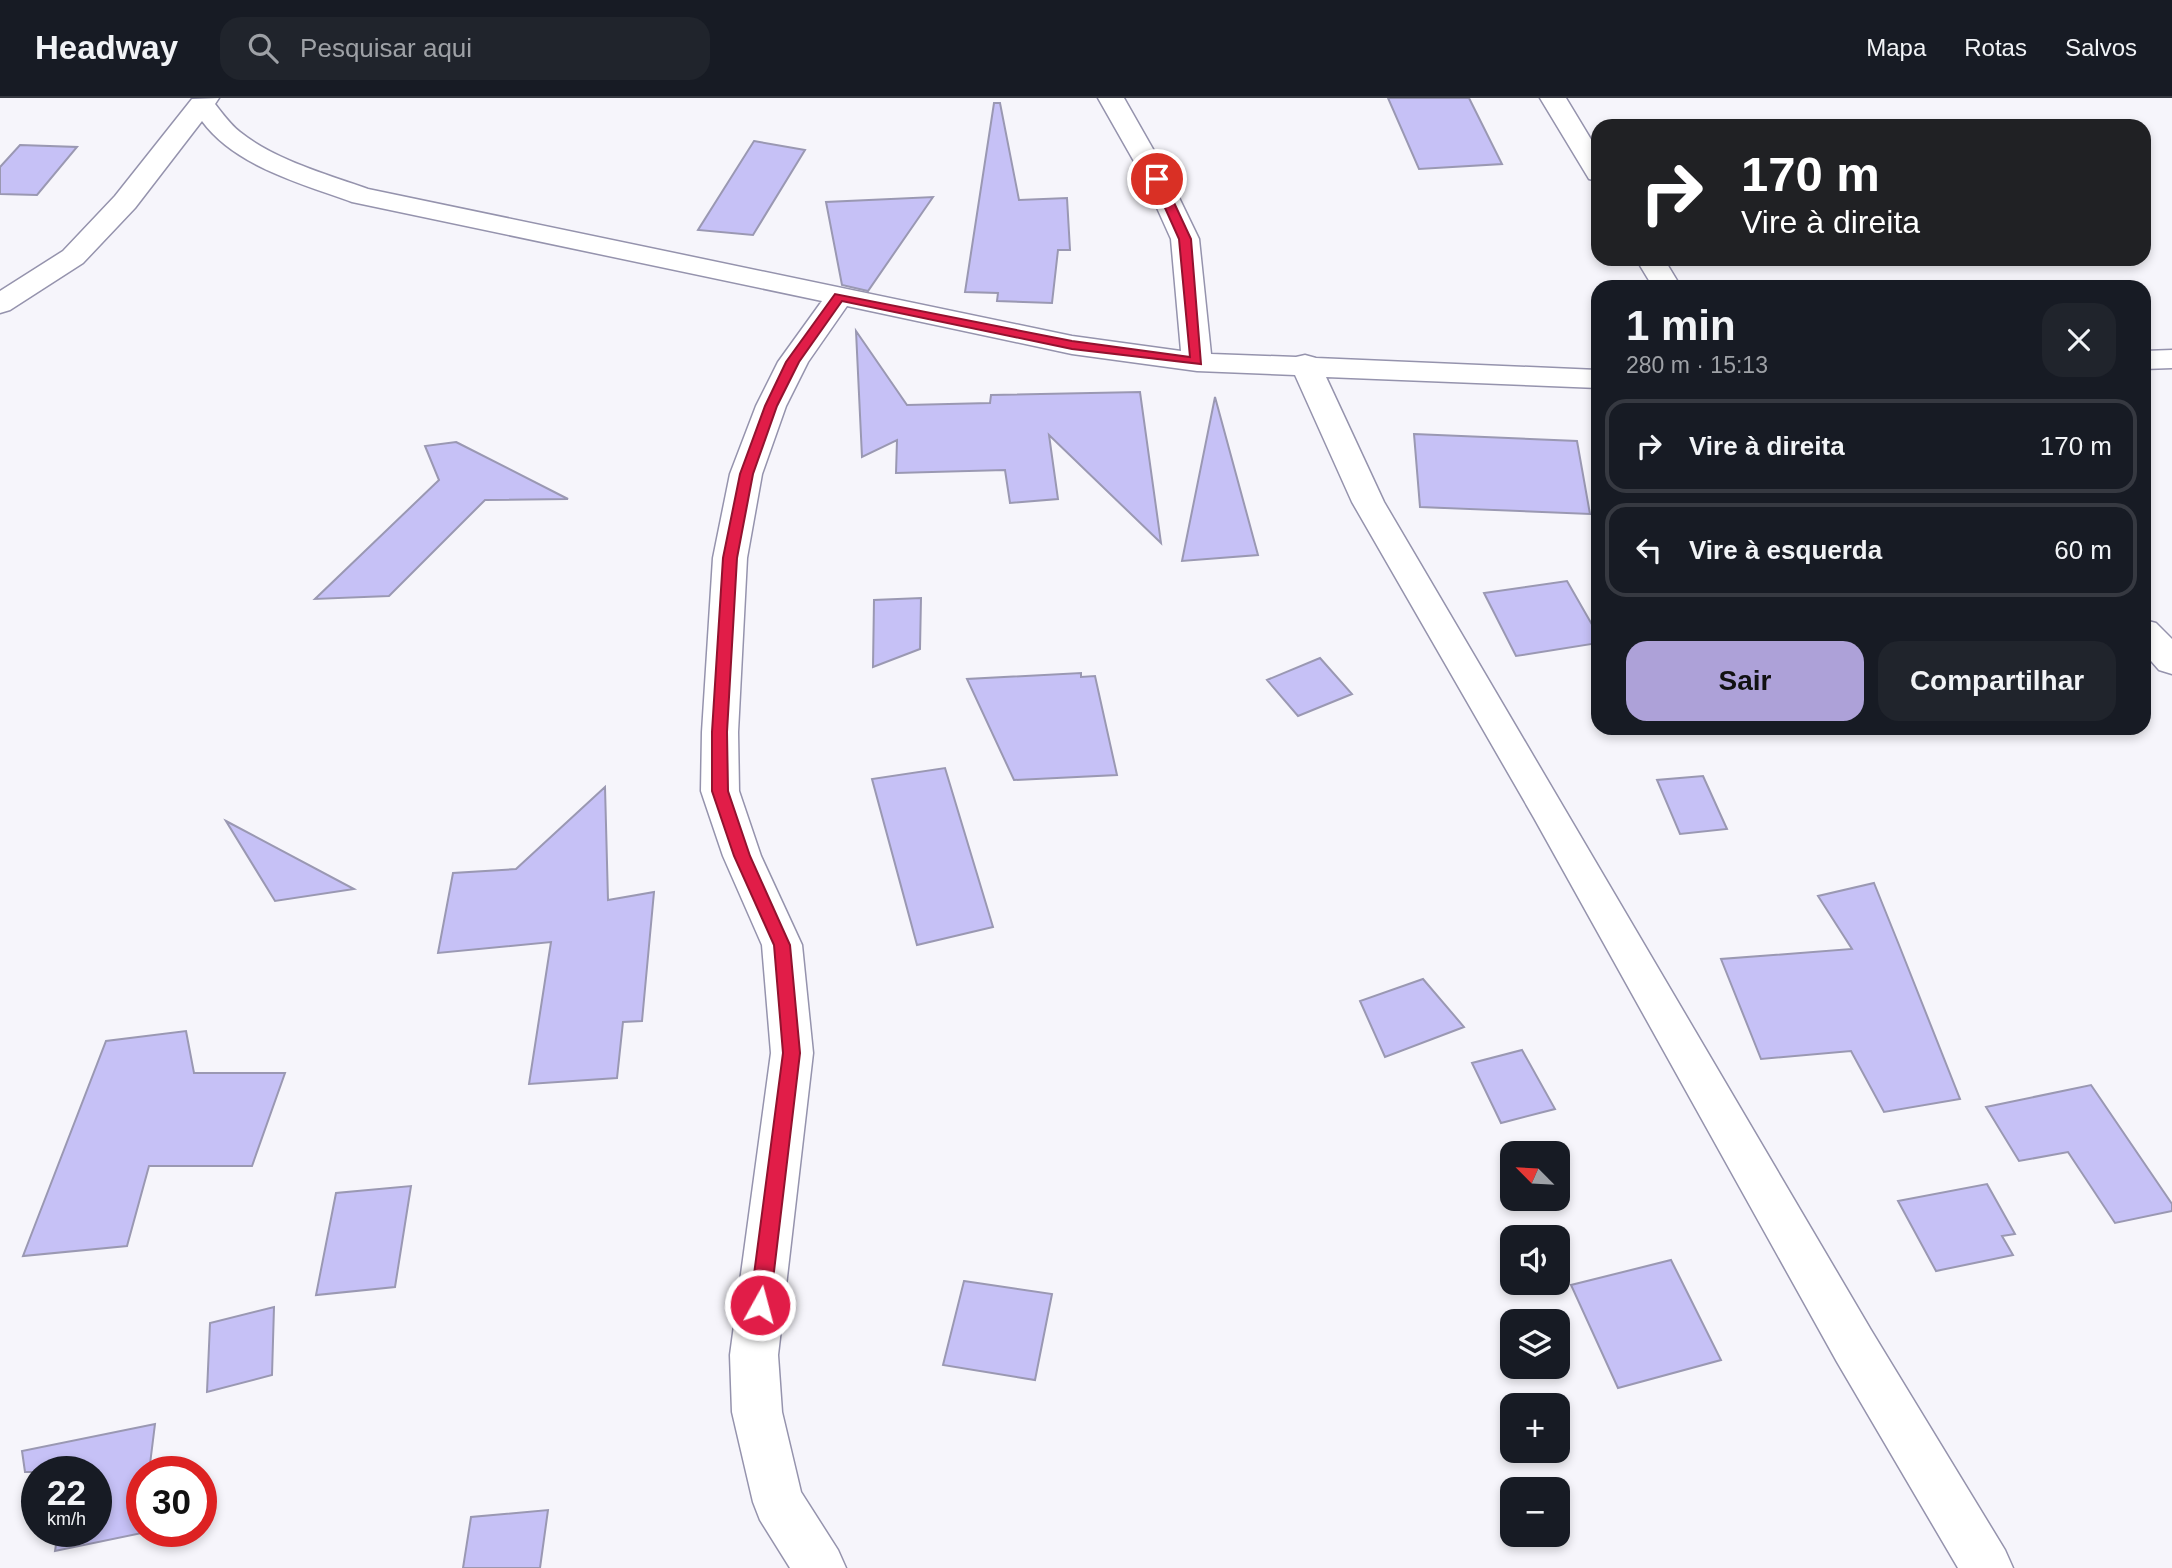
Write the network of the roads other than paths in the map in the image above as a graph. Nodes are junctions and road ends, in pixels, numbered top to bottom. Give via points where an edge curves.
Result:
1 (1111, 98) edge
2 (1553, 98) edge
3 (203, 101) edge
4 (1591, 161) edge
5 (839, 297) junction
6 (0, 304) edge
7 (2172, 359) edge
8 (2151, 360) edge
9 (1197, 362) junction
10 (1306, 365) junction
11 (1591, 379) edge
12 (2151, 640) edge
13 (2172, 662) edge
14 (820, 1568) edge
15 (1987, 1568) edge

1 - 9 street via 1185,239
2 - 4 street
3 - 5 street via 222,131 244,146 361,197
3 - 6 street via 125,202 73,257
5 - 9 street via 1072,345
5 - 14 street via 793,362 746,474 730,558 720,732 720,791 742,856 782,945 792,1053 754,1355 757,1412 778,1502
7 - 8 street
9 - 10 street
10 - 11 street
10 - 15 street via 1368,502 1854,1346
12 - 13 street

